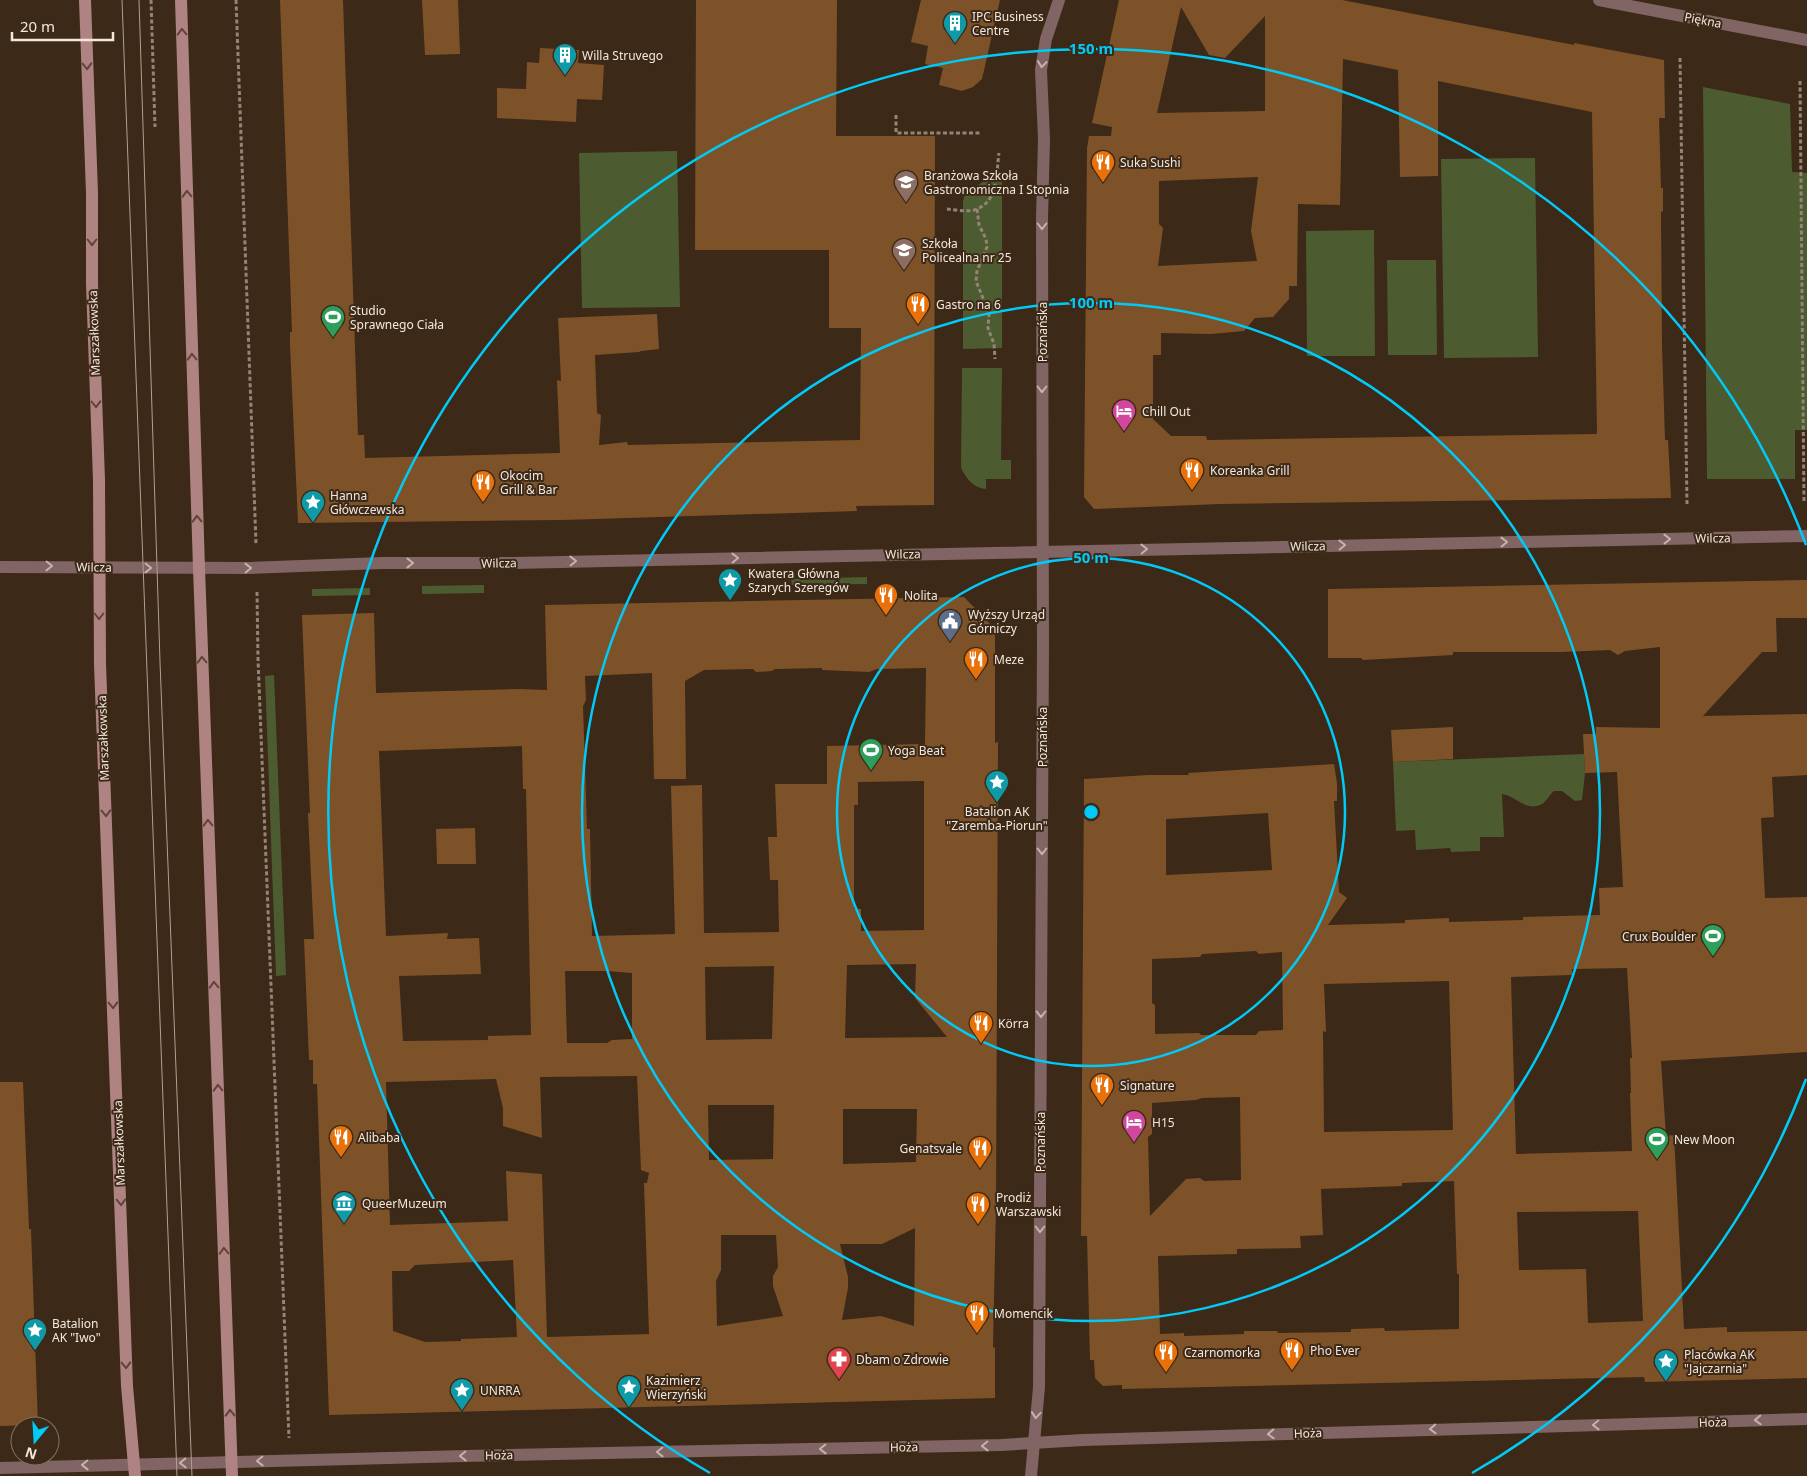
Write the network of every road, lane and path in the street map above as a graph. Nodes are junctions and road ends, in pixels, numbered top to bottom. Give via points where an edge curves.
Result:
1 (85, 0) edge
2 (151, 0) edge
3 (181, 0) edge
4 (236, 0) edge
5 (1059, 0) edge
6 (1599, 0) edge
7 (1807, 40) edge
8 (1680, 58) dead end
9 (1800, 81) dead end
10 (896, 115) dead end
11 (155, 127) dead end
12 (980, 133) dead end
13 (998, 153) dead end
14 (977, 209) junction
15 (947, 210) dead end
16 (996, 359) dead end
17 (1804, 502) dead end
18 (1687, 504) dead end
19 (1807, 536) edge
20 (256, 542) dead end
21 (1043, 551) junction
22 (0, 567) edge
23 (99, 567) junction
24 (199, 568) junction
25 (257, 594) dead end
26 (1807, 1419) edge
27 (289, 1439) dead end
28 (1034, 1443) junction
29 (231, 1462) junction
30 (0, 1468) edge
31 (134, 1470) edge
32 (232, 1476) edge
33 (1031, 1476) edge

1 -> 23 main road, Marszałkowska
2 - 11 path
24 -> 3 main road
4 - 20 path
5 -> 21 street, Poznańska via 1046,39 1041,70 1044,139
6 - 7 street, Piękna
8 - 18 path
9 - 17 path
10 - 12 path via 896,134
13 - 14 path via 991,198
14 - 15 path
14 - 16 path via 987,248 976,281 989,313 988,328
21 -> 19 street, Wilcza
24 -> 21 street, Wilcza
21 -> 28 street, Poznańska via 1039,1387
22 -> 23 street, Wilcza
23 -> 24 street, Wilcza
23 -> 31 main road, Marszałkowska via 126,1357
29 -> 24 main road
25 - 27 path
26 -> 28 street, Hoża
28 -> 29 street, Hoża
28 - 33 street, Poznańska
29 -> 31 street, Hoża
29 - 32 main road
31 -> 30 street, Hoża

